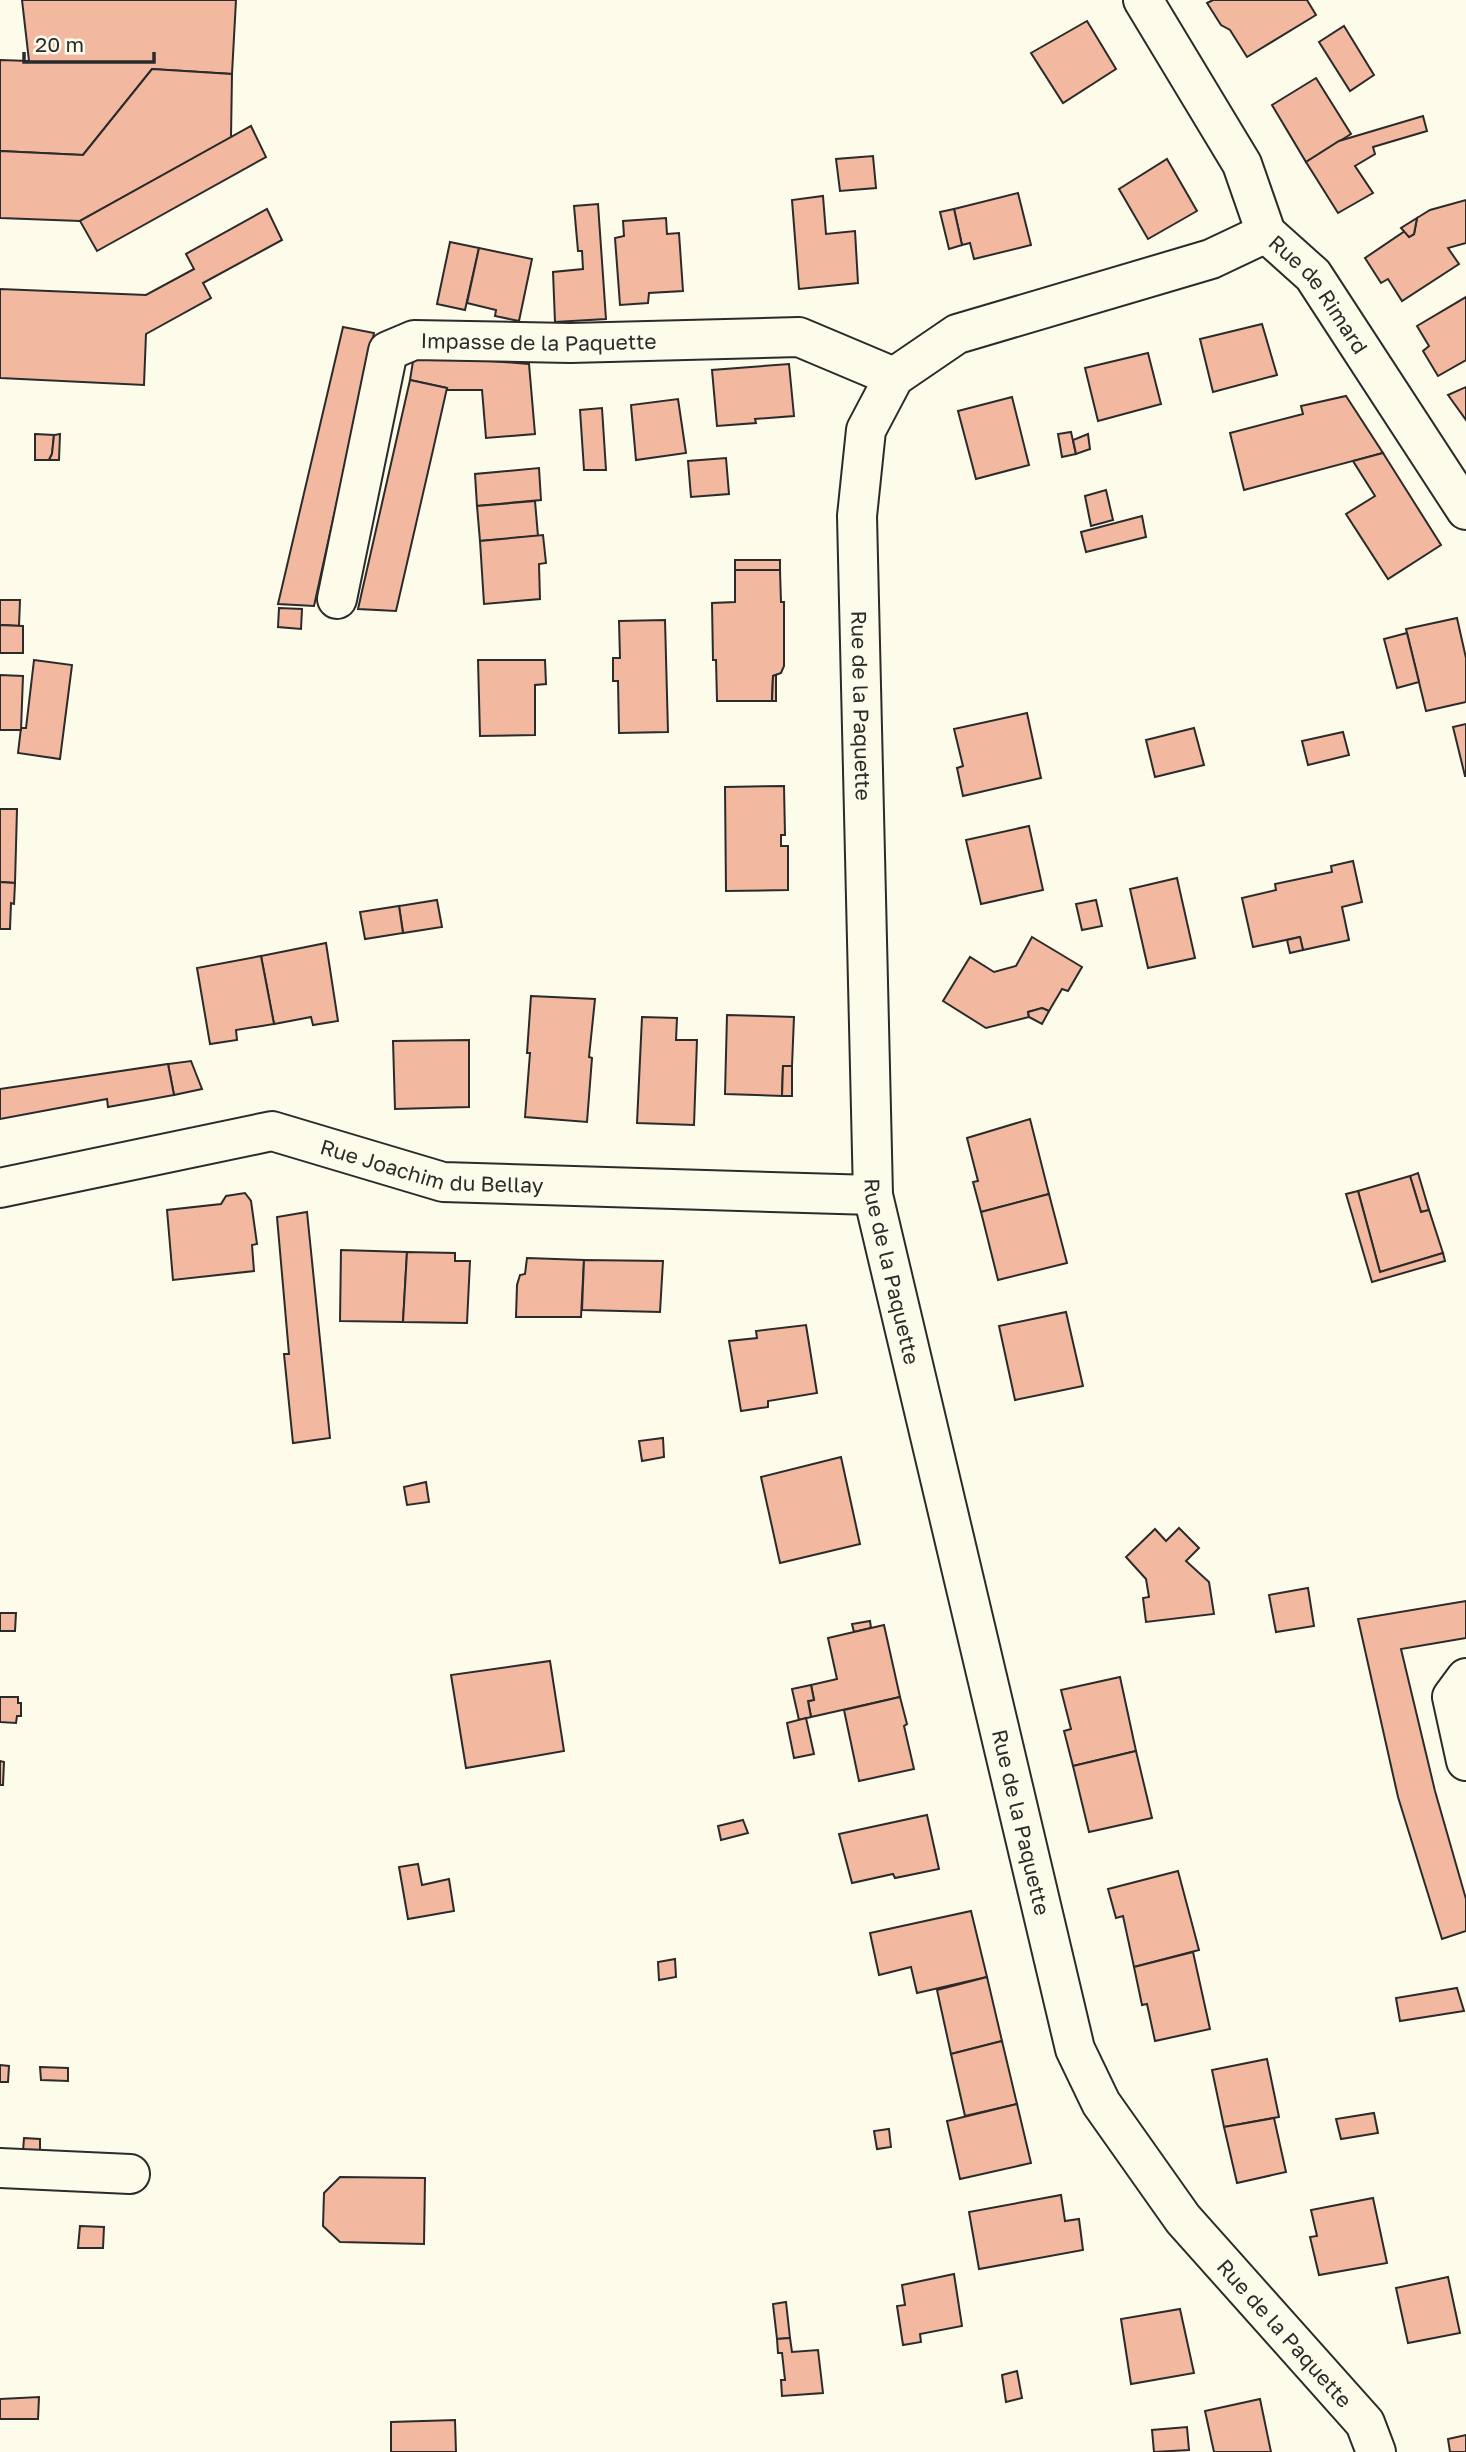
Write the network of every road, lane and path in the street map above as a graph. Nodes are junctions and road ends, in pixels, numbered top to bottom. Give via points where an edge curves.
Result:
1 (1143, 0) edge
2 (1266, 233) junction
3 (894, 377) junction
4 (1466, 510) edge
5 (337, 599) dead end
6 (0, 1188) edge
7 (873, 1195) junction
8 (1466, 1678) edge
9 (1466, 1761) edge
10 (0, 2168) edge
11 (130, 2174) dead end
12 (1376, 2452) edge

1 - 2 street, Rue de Rimard via 1242,164
2 - 3 street, Rue de la Paquette via 1211,260 957,334
2 - 4 street, Rue de Rimard via 1313,275
3 - 5 street, Impasse de la Paquette via 799,337 570,343 414,340 388,351
3 - 7 street, Rue de la Paquette via 866,430 857,516
6 - 7 street, Rue Joachim du Bellay via 272,1131 443,1182
7 - 12 street, Rue de la Paquette via 1075,2049 1101,2103 1183,2219 1365,2423
8 - 9 street via 1452,1697
10 - 11 street

